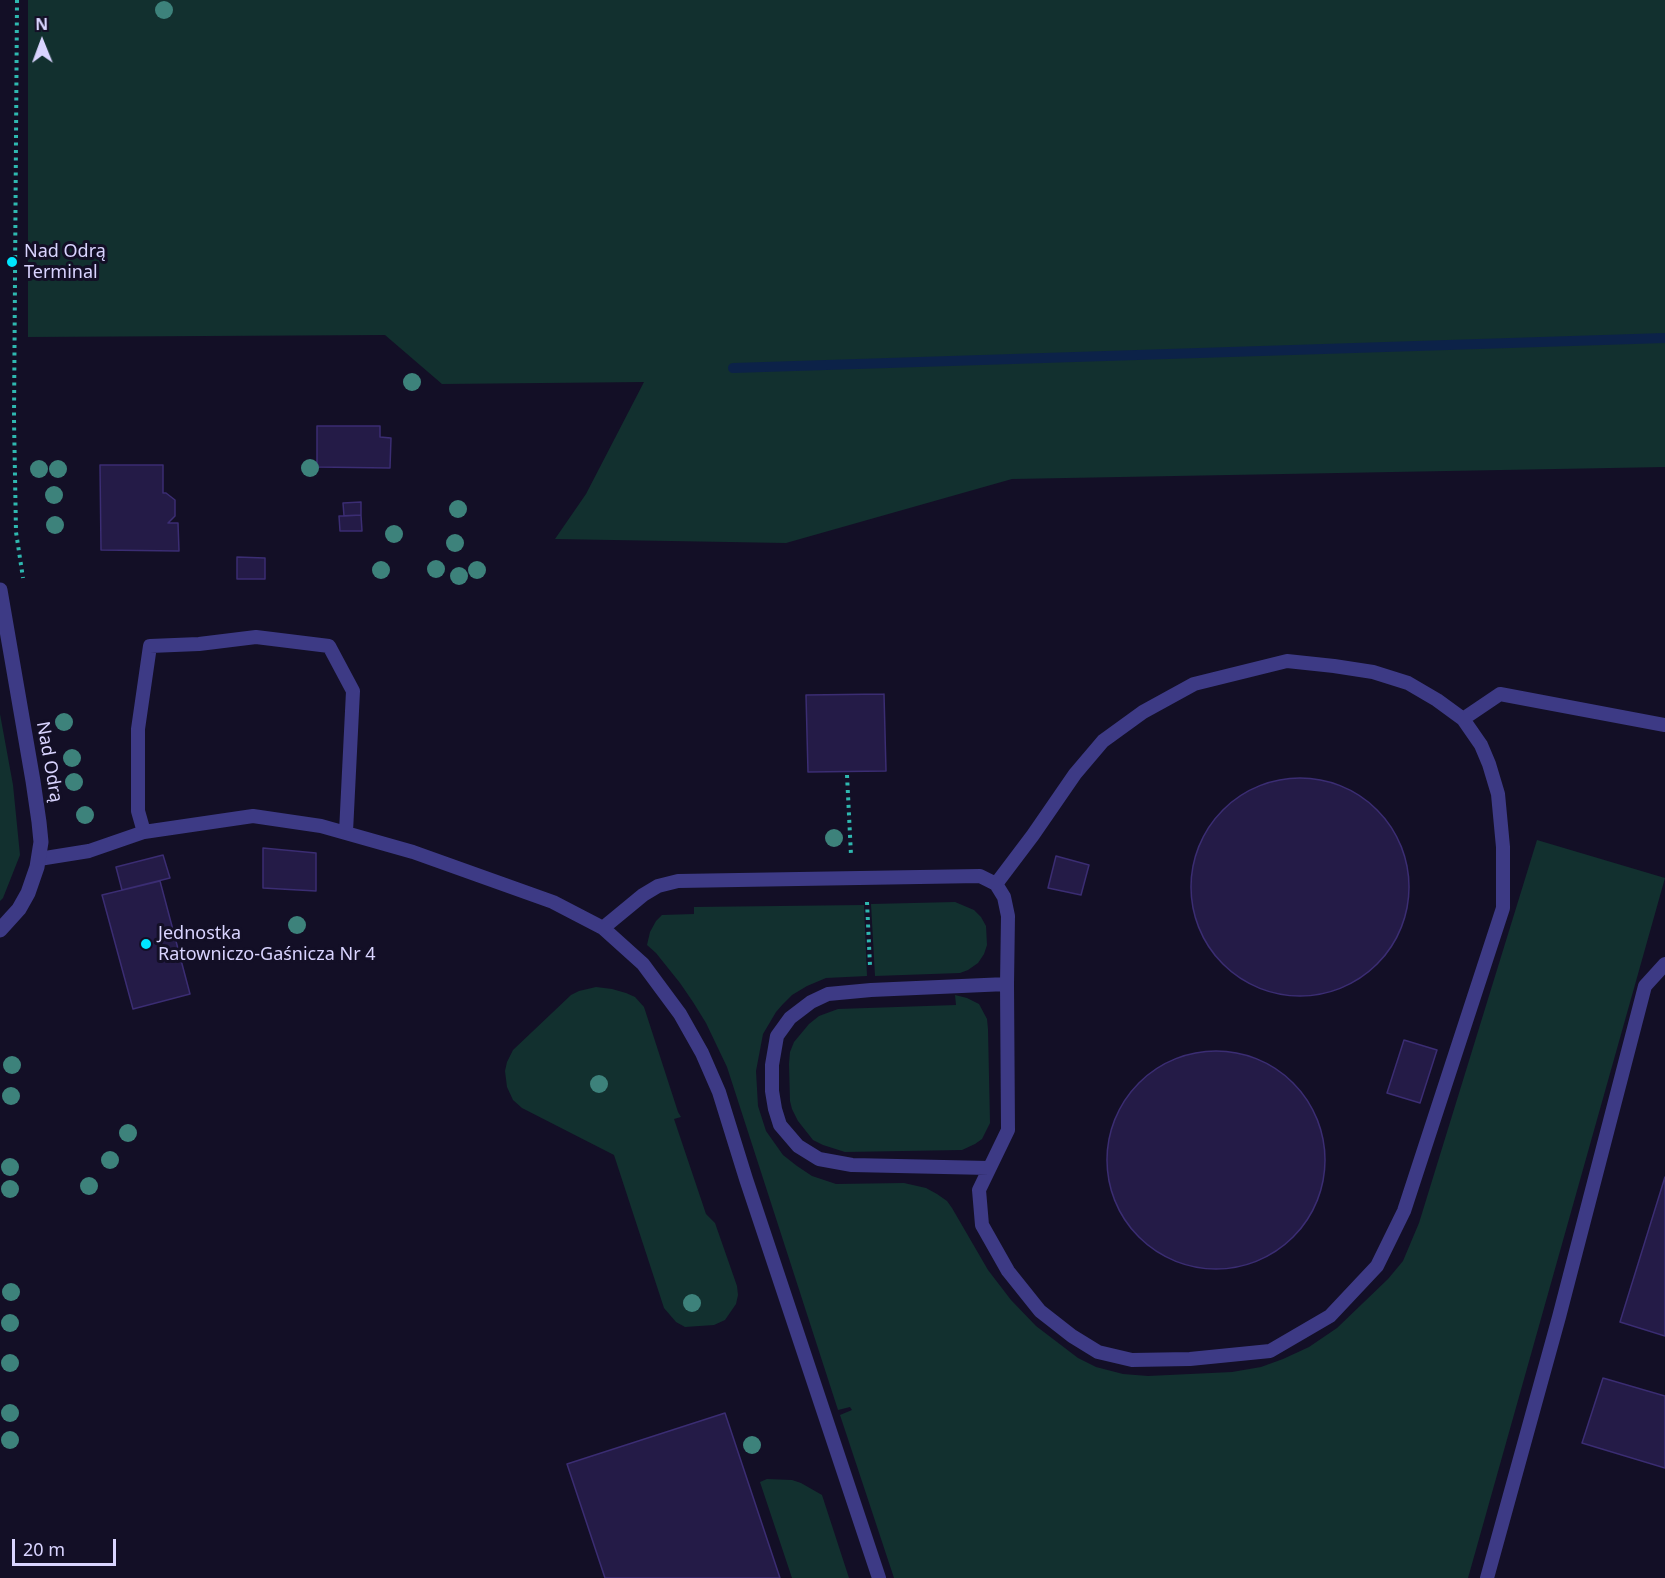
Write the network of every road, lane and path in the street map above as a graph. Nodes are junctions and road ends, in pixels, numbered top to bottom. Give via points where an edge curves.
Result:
1 (17, 0) edge
2 (23, 578) dead end
3 (0, 590) edge
4 (1463, 719) junction
5 (1665, 725) edge
6 (144, 832) junction
7 (346, 832) junction
8 (39, 859) junction
9 (996, 884) junction
10 (603, 928) junction
11 (0, 930) edge
12 (1665, 964) edge
13 (1007, 984) junction
14 (989, 1168) junction
15 (879, 1578) edge
16 (1487, 1578) edge

1 - 2 path via 14,419 16,532
3 - 8 street, Nad Odrą via 39,822
4 - 5 lane via 1500,694
4 - 9 lane via 1408,683 1334,666 1287,661 1194,684 1143,712 1102,741
4 - 14 lane via 1481,745 1498,794 1503,908 1404,1211 1377,1266 1330,1316 1270,1351 1132,1360 1098,1352 1040,1311 1008,1271 981,1225 979,1190
6 - 7 lane via 253,816
6 - 7 lane via 138,811 138,729 150,646 256,637 329,646 353,691
6 - 8 lane via 89,851
7 - 10 lane via 511,886
8 - 11 street, Nad Odrą via 25,901
9 - 10 lane via 980,876 678,881 643,895
9 - 13 lane via 1008,916
10 - 15 lane via 643,963 680,1014 719,1092
12 - 16 lane via 1645,986
13 - 14 lane via 1008,1130
13 - 14 lane via 828,994 790,1018 777,1036 772,1065 772,1091 780,1125 798,1146 819,1159 852,1166

